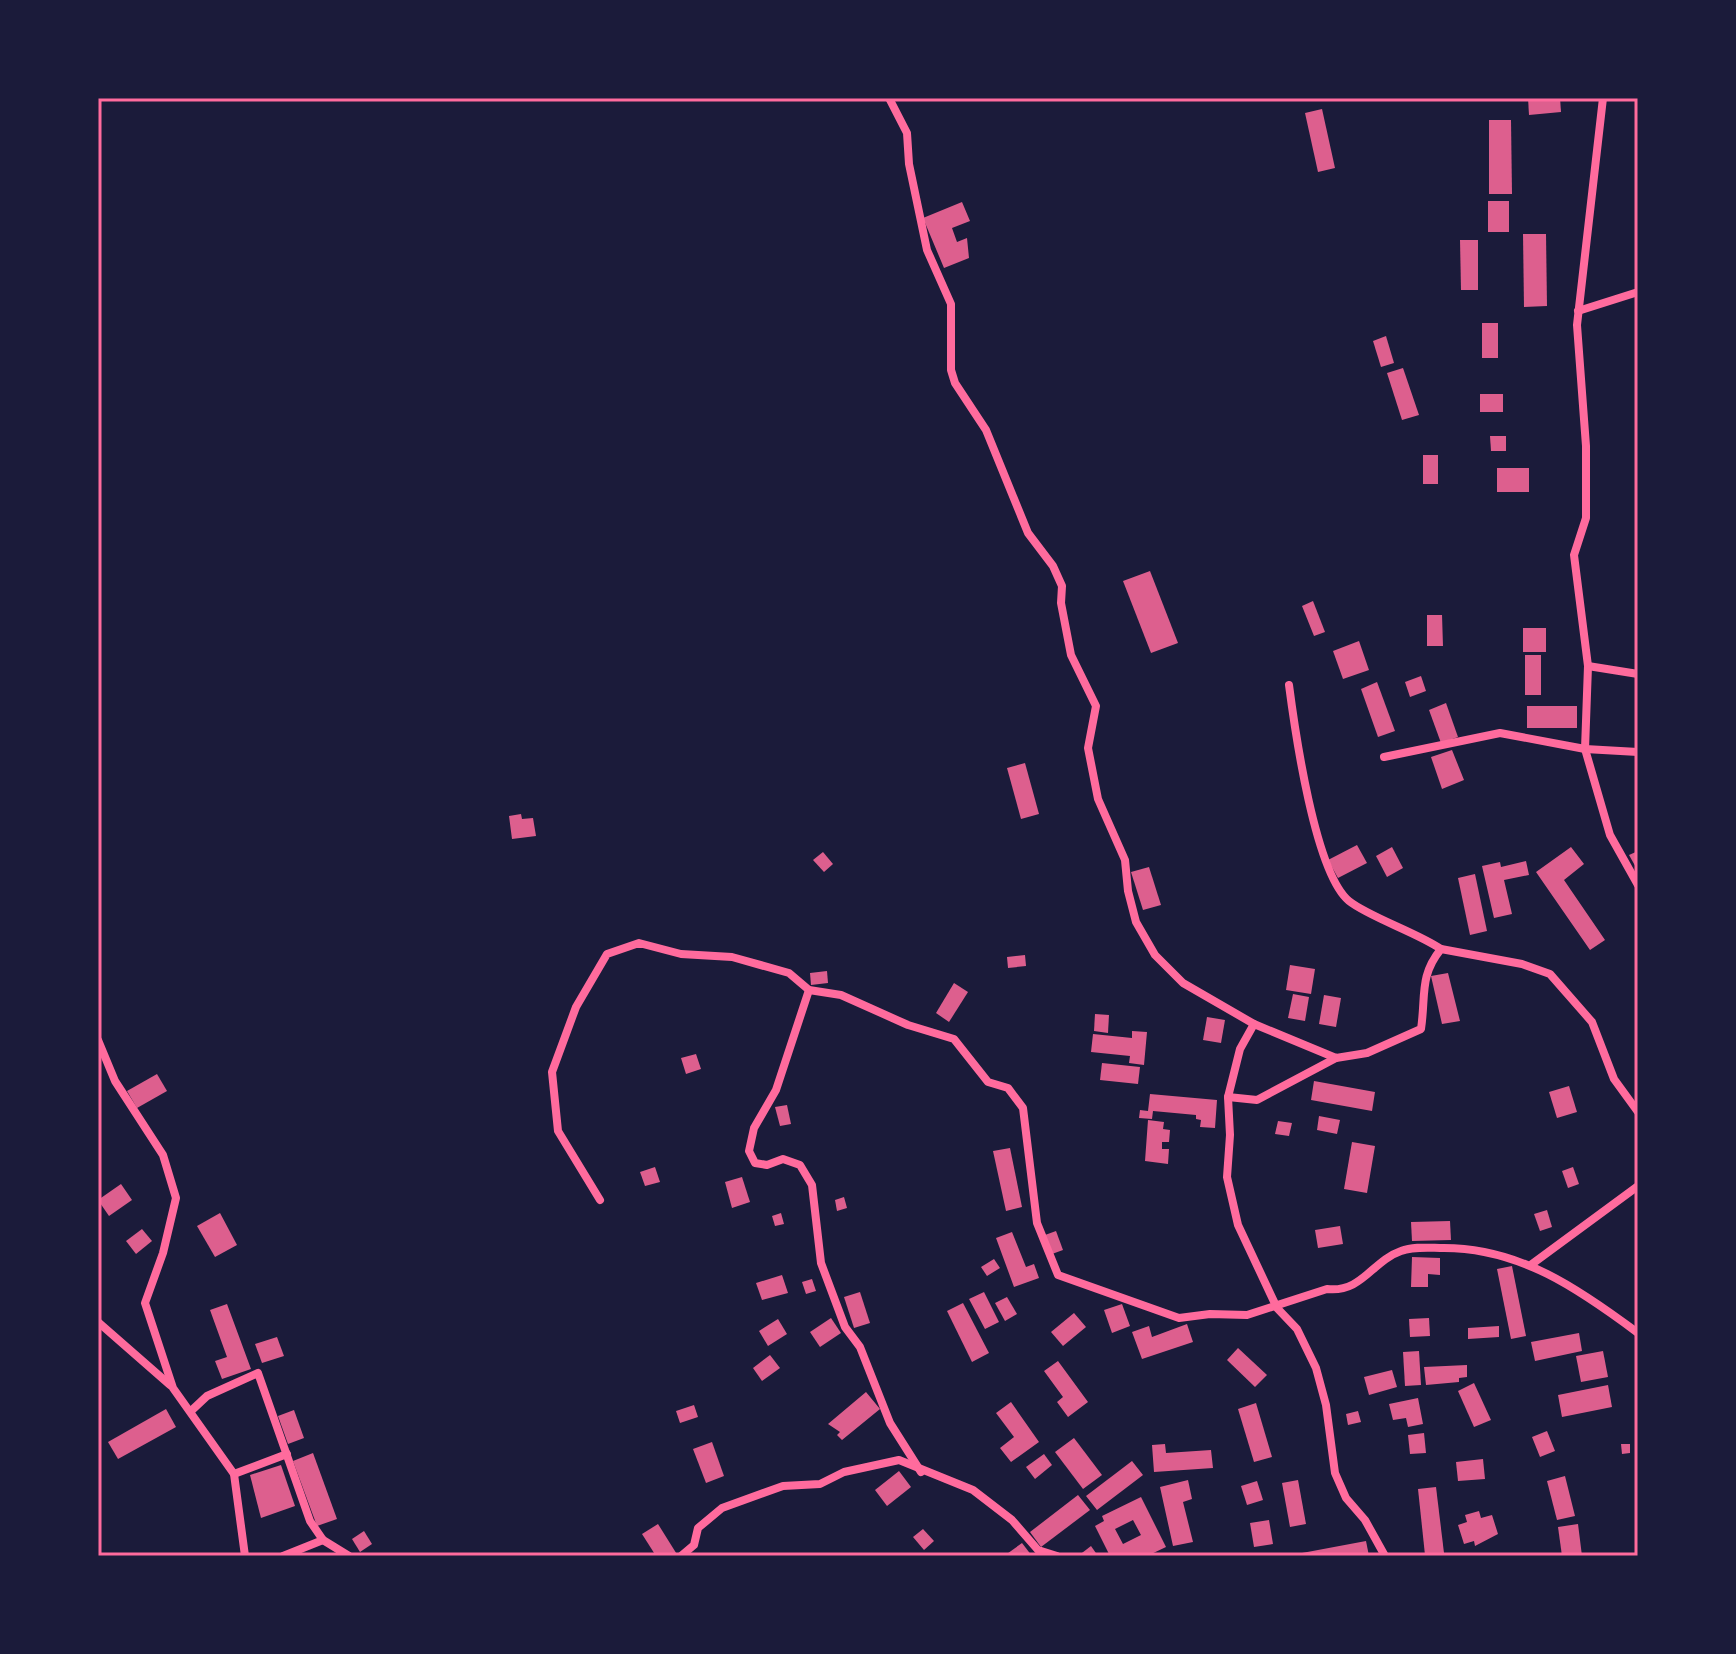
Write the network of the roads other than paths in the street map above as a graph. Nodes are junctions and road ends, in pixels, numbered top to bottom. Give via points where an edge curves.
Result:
1 (889, 98) edge
2 (1603, 98) edge
3 (1638, 292) edge
4 (1578, 311) junction
5 (1588, 666) junction
6 (1638, 674) edge
7 (1289, 685) dead end
8 (1585, 749) junction
9 (1638, 752) edge
10 (1384, 757) dead end
11 (1638, 885) edge
12 (1441, 949) junction
13 (809, 990) junction
14 (1254, 1024) junction
15 (98, 1040) edge
16 (1336, 1058) junction
17 (1228, 1097) junction
18 (1638, 1112) edge
19 (1638, 1186) edge
20 (600, 1200) dead end
21 (1532, 1264) junction
22 (1277, 1308) junction
23 (98, 1322) edge
24 (1638, 1333) edge
25 (173, 1388) junction
26 (191, 1411) junction
27 (287, 1454) junction
28 (921, 1472) junction
29 (234, 1474) junction
30 (323, 1540) junction
31 (245, 1556) edge
32 (283, 1556) edge
33 (349, 1556) edge
34 (681, 1556) edge
35 (1057, 1556) edge
36 (1385, 1556) edge

1 - 14 street via 907,133 927,250 951,304 955,383 986,430 1028,533 1062,586 1071,655 1096,706 1088,748 1098,799 1125,860 1136,922 1155,955 1183,983
2 - 4 street
3 - 4 street
4 - 5 street via 1586,518 1574,555
5 - 6 street
5 - 8 street
7 - 12 street via 1300,767 1334,883 1350,902
8 - 9 street
8 - 10 street via 1500,733
8 - 11 street via 1610,835
12 - 16 street via 1428,964 1421,1029 1367,1053
12 - 18 street via 1550,974 1592,1022 1614,1079
13 - 20 street via 789,973 732,957 681,954 639,943 607,954 576,1007 552,1072 558,1131
13 - 22 street via 841,995 954,1039 988,1082 1008,1088 1023,1108 1037,1223 1058,1275 1179,1318
13 - 28 street via 749,1151 755,1163 783,1159 800,1165 812,1185 821,1263 845,1327 860,1347 890,1423
14 - 16 street
14 - 17 street via 1240,1049
15 - 25 street via 115,1081 163,1155 176,1198 145,1303
16 - 17 street via 1257,1100
17 - 22 street via 1227,1177 1238,1225
19 - 21 street
21 - 22 street via 1491,1252 1411,1248 1389,1257 1355,1285 1327,1289
21 - 24 street
22 - 36 street via 1297,1329 1316,1368 1335,1473
23 - 25 street
25 - 26 street
26 - 27 street via 207,1396 258,1373
26 - 29 street
27 - 29 street
27 - 30 street via 310,1521
28 - 34 street via 899,1460 844,1472 820,1484 783,1486 722,1508 698,1528 694,1545
28 - 35 street via 973,1490 1012,1520 1038,1550
29 - 31 street
30 - 32 street
30 - 33 street

